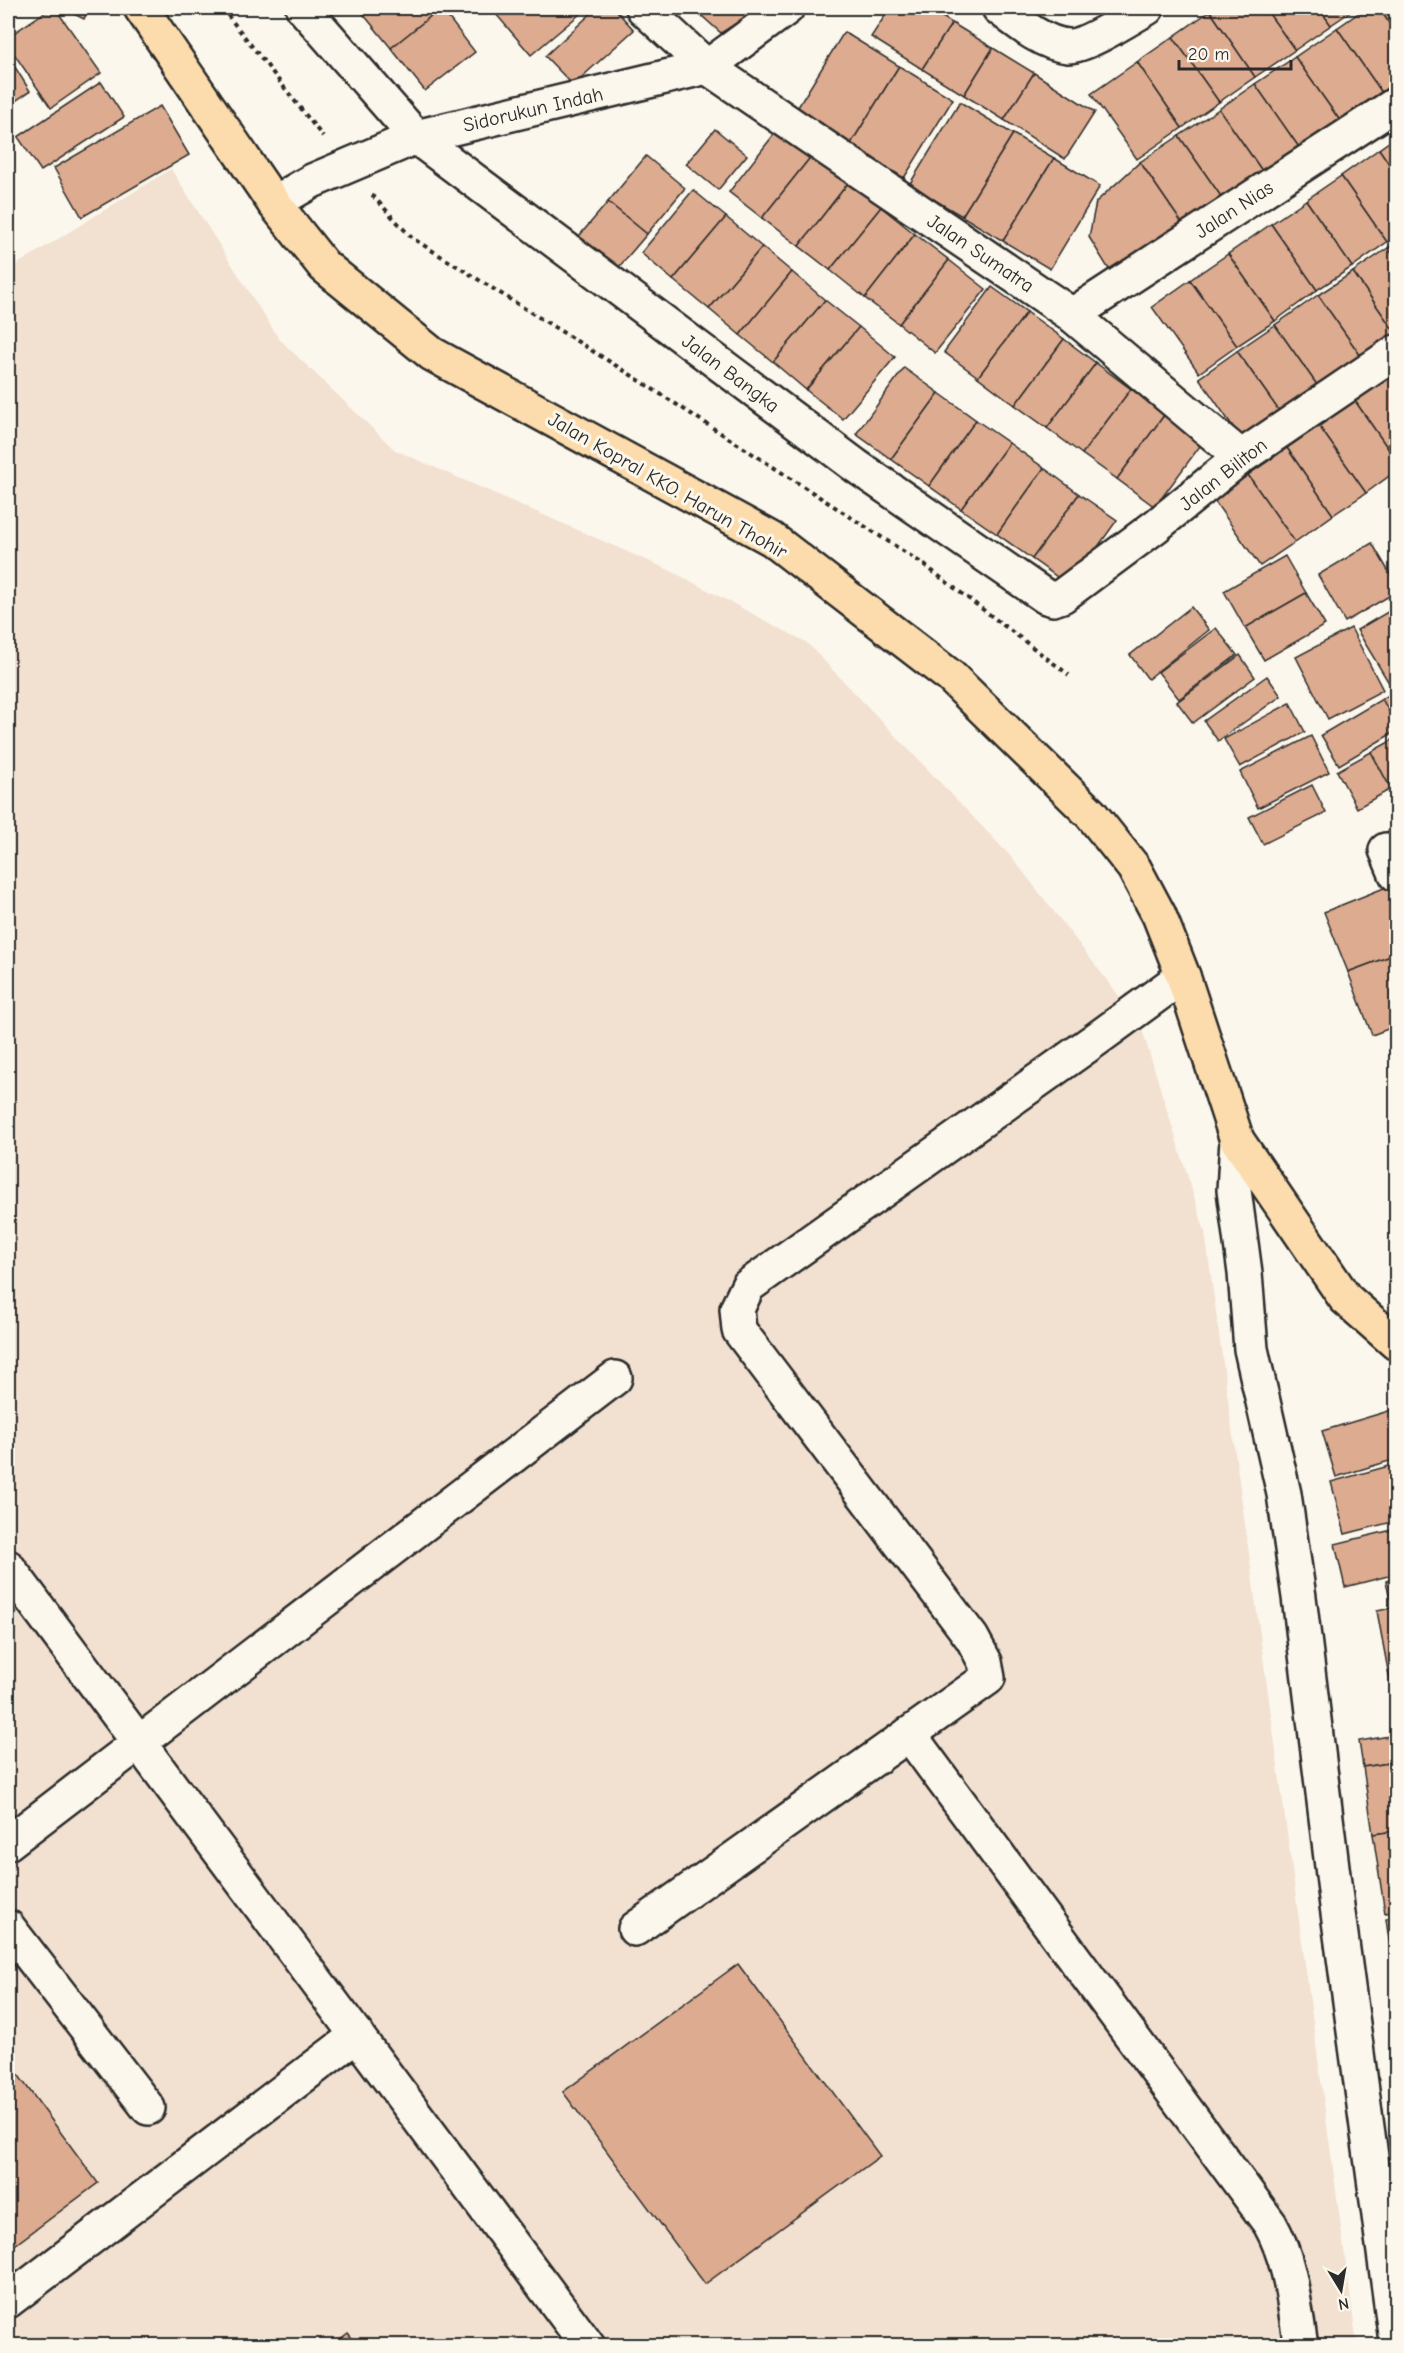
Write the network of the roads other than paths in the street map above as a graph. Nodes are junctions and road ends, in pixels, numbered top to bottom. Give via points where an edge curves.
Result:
1 (141, 8) edge
2 (303, 8) edge
3 (643, 8) edge
4 (787, 8) edge
5 (999, 8) edge
6 (1147, 8) edge
7 (707, 67) junction
8 (1396, 104) edge
9 (416, 137) junction
10 (274, 203) junction
11 (1072, 315) junction
12 (1396, 352) edge
13 (1241, 457) junction
14 (1053, 599) joint
15 (1183, 976) junction
16 (1237, 1140) junction
17 (1396, 1343) edge
18 (615, 1378) dead end
19 (8, 1567) edge
20 (909, 1734) junction
21 (137, 1742) junction
22 (8, 1843) edge
23 (8, 1927) edge
24 (635, 1929) dead end
25 (357, 2035) junction
26 (148, 2108) dead end
27 (8, 2301) edge
28 (1396, 2341) edge
29 (588, 2346) edge
30 (1301, 2346) edge

1 - 10 main road, Jalan Kopral KKO. Harun Thohir
2 - 9 street, Jalan Bangka
3 - 7 street, Jalan Sumatra
4 - 7 street, Sidorukun Indah
5 - 6 street via 1028,31 1069,46 1090,40
7 - 9 street, Sidorukun Indah
7 - 11 street, Jalan Sumatra
8 - 11 street, Jalan Nias
9 - 10 street, Sidorukun Indah via 312,181
9 - 14 street, Jalan Bangka via 856,466
10 - 15 main road, Jalan Kopral KKO. Harun Thohir via 324,266 432,354 772,539 951,677 1091,814 1134,868 1159,915
11 - 13 street, Jalan Sumatra
12 - 13 street, Jalan Biliton
13 - 14 street, Jalan Biliton via 1147,533
15 - 16 main road, Jalan Kopral KKO. Harun Thohir
15 - 20 street via 748,1286 737,1309 739,1330 972,1638 985,1662 988,1678
16 - 17 main road, Jalan Kopral KKO. Harun Thohir via 1345,1298
16 - 28 street via 1234,1190 1251,1348 1289,1528
18 - 21 street
19 - 21 street
20 - 24 street
20 - 30 street via 1270,2224 1281,2244
21 - 22 street
21 - 25 street
23 - 26 street
25 - 27 street
25 - 29 street

